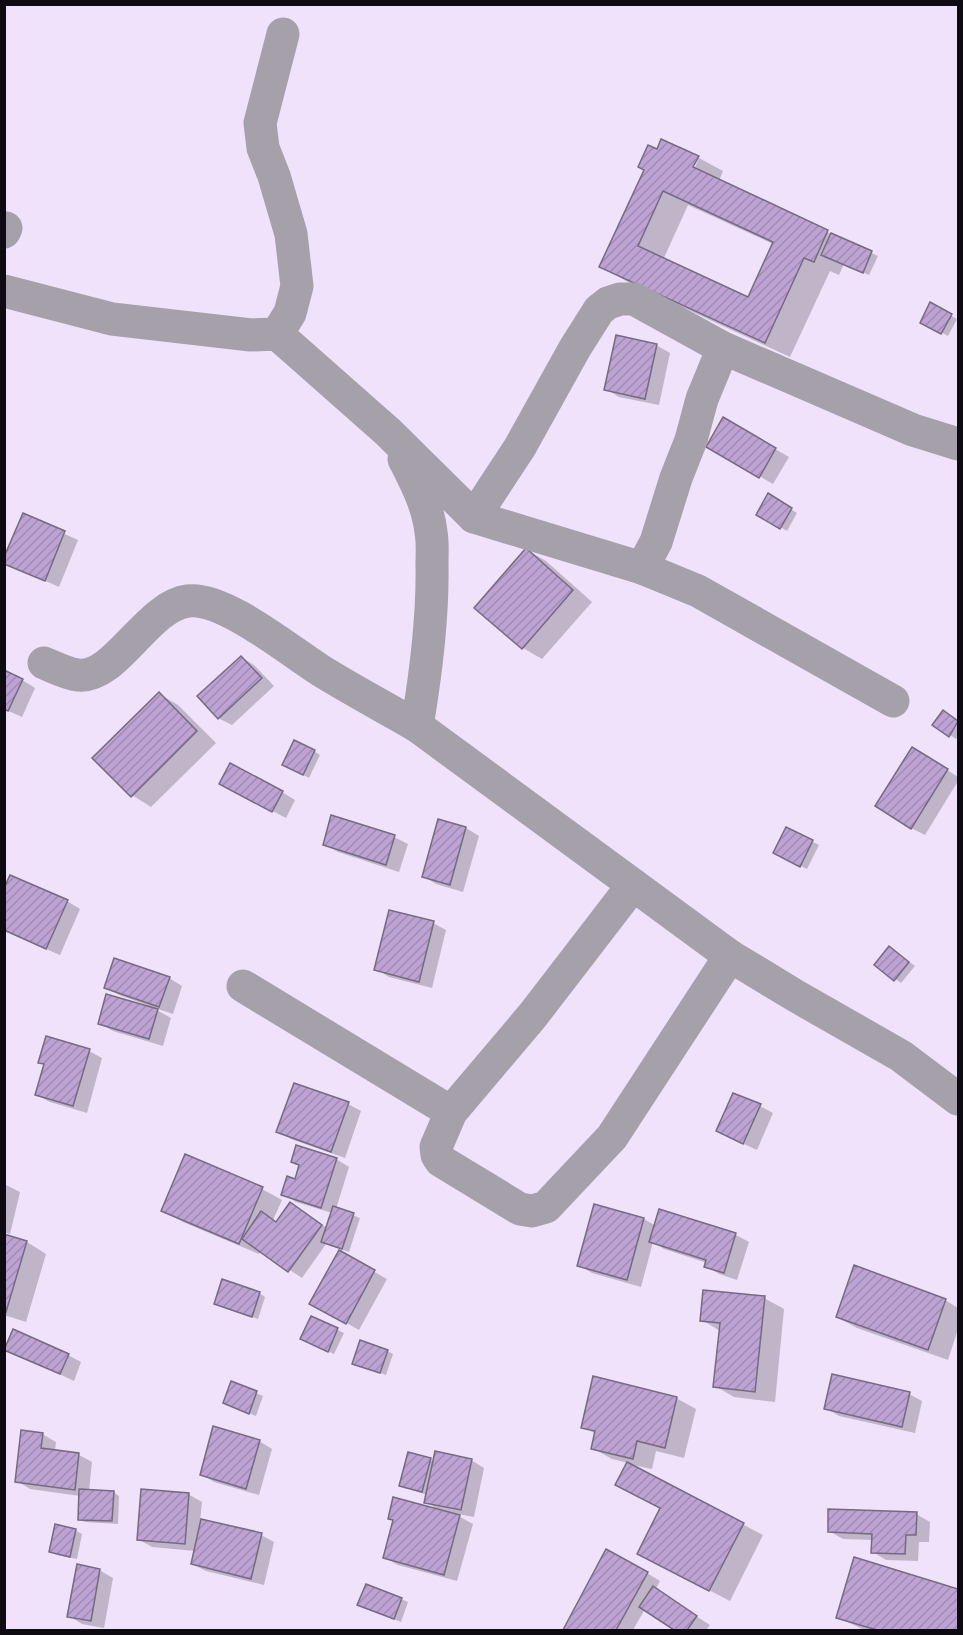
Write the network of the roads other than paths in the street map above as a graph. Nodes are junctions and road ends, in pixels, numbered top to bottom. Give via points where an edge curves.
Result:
1 (283, 34) dead end
2 (4, 291) edge
3 (278, 334) junction
4 (723, 348) junction
5 (388, 432) junction
6 (958, 444) edge
7 (474, 517) junction
8 (642, 568) junction
9 (44, 663) dead end
10 (893, 701) dead end
11 (417, 726) junction
12 (633, 885) junction
13 (730, 956) junction
14 (243, 986) dead end
15 (958, 1099) edge
16 (451, 1112) junction

1 - 3 street via 260,123 263,148 291,234 297,286 290,313
2 - 3 street via 112,319 251,335
3 - 5 street
4 - 6 street via 913,430
4 - 7 street via 634,299 608,303 599,310 575,348 520,447
4 - 8 street via 702,399 656,542
5 - 7 street
5 - 11 street via 414,477 431,532 429,650
7 - 8 street
8 - 10 street via 698,591
9 - 11 street via 78,675 92,674 126,648 157,615 188,600 208,603
11 - 12 street
12 - 13 street
12 - 16 street via 533,1015
13 - 15 street via 901,1056
13 - 16 street via 612,1137 546,1207 520,1209 441,1161 436,1147
14 - 16 street

